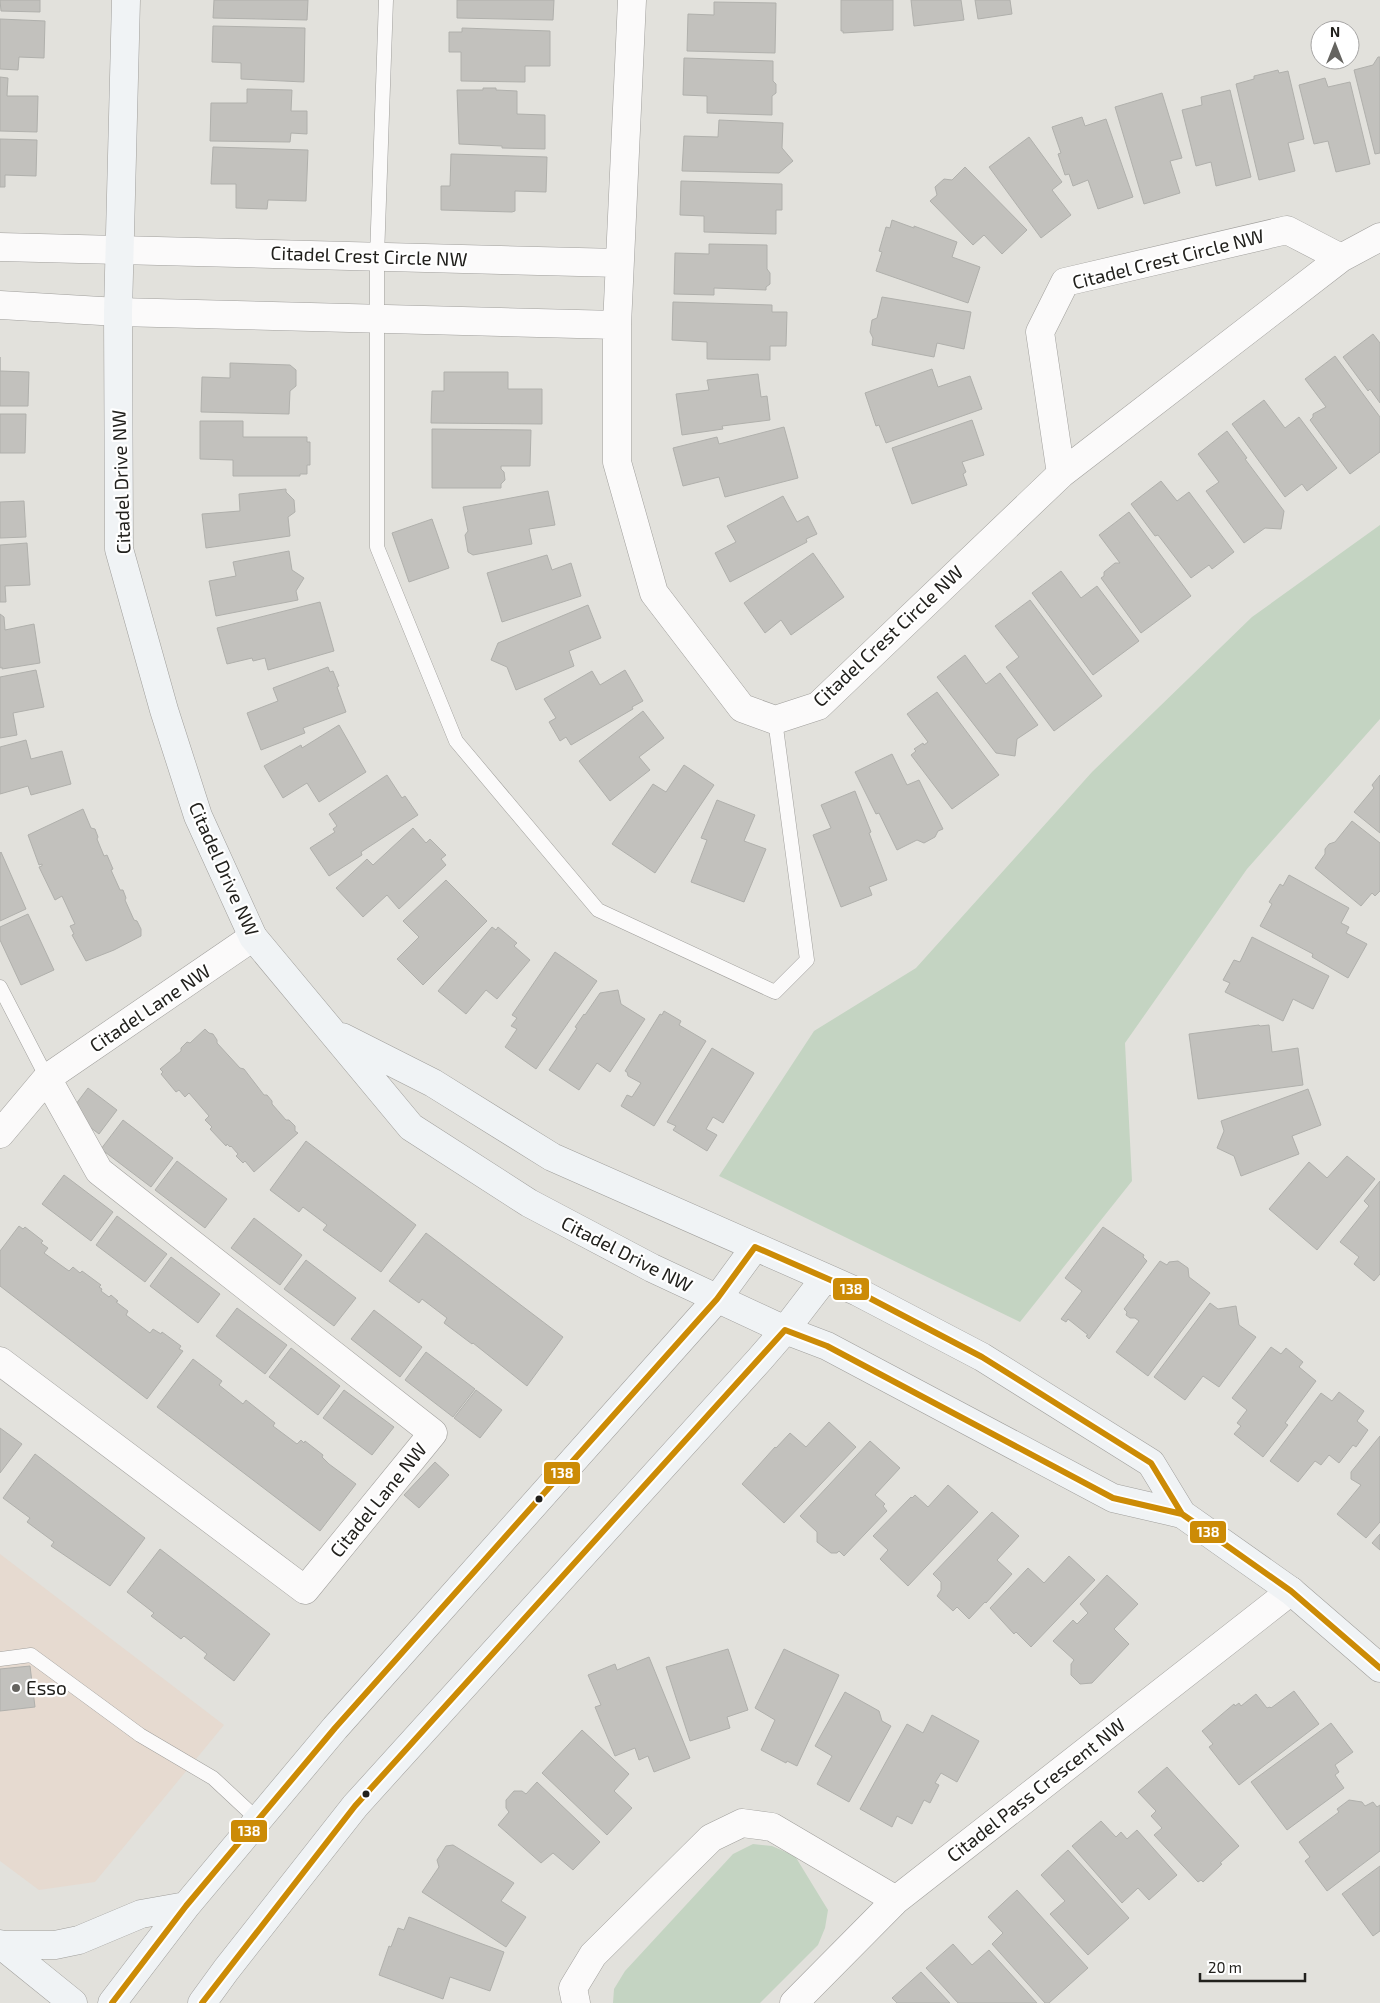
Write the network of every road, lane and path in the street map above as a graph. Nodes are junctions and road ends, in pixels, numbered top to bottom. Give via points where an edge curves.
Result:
1 (126, 0) edge
2 (386, 0) edge
3 (632, 0) edge
4 (1380, 237) edge
5 (0, 248) edge
6 (119, 250) junction
7 (377, 256) junction
8 (1341, 258) junction
9 (619, 263) junction
10 (0, 305) edge
11 (118, 312) junction
12 (378, 318) junction
13 (616, 325) junction
14 (1061, 474) junction
15 (775, 720) junction
16 (253, 937) junction
17 (0, 987) edge
18 (332, 1032) junction
19 (46, 1078) junction
20 (0, 1134) edge
21 (755, 1247) junction
22 (826, 1278) junction
23 (717, 1299) junction
24 (785, 1330) junction
25 (0, 1361) edge
26 (1182, 1514) junction
27 (1291, 1591) junction
28 (0, 1659) edge
29 (1380, 1668) edge
30 (258, 1820) junction
31 (896, 1900) junction
32 (186, 1906) junction
33 (1, 1945) edge
34 (226, 1970) junction
35 (73, 2003) edge
36 (112, 2003) edge
37 (202, 2003) edge
38 (226, 2003) edge
39 (576, 2003) edge
40 (794, 2003) edge

1 - 6 street, Citadel Drive NW
2 - 7 lane
3 - 9 street
4 - 8 street, Citadel Crest Circle NW
5 - 6 street, Citadel Crest Circle NW
6 - 7 street, Citadel Crest Circle NW
6 - 11 street, Citadel Drive NW
7 - 9 street, Citadel Crest Circle NW
7 - 12 lane
8 - 14 street, Citadel Crest Circle NW
8 - 14 street, Citadel Crest Circle NW via 1286,230 1065,282 1040,332
9 - 13 street
10 - 11 street
11 - 12 street
11 - 16 street, Citadel Drive NW via 119,549 164,710 198,816
12 - 13 street
12 - 15 lane via 377,547 456,741 598,910 775,992 807,960
13 - 15 street via 616,462 654,593 742,708
14 - 15 street, Citadel Crest Circle NW via 818,706
16 - 18 street, Citadel Drive NW
16 - 19 street, Citadel Lane NW
17 - 19 lane
18 - 21 street, Citadel Drive NW via 433,1083 552,1157
18 - 23 street, Citadel Drive NW via 410,1127 529,1203
19 - 20 street, Citadel Lane NW
19 - 25 street, Citadel Lane NW via 99,1171 433,1433 305,1590
21 - 22 street, Citadel Drive NW
21 - 23 street
22 - 24 street
22 - 26 street, Citadel Drive NW via 982,1357 1151,1463
23 - 24 street, Citadel Drive NW
23 - 30 street via 335,1728
24 - 26 street, Citadel Drive NW via 827,1346 1113,1498
24 - 34 street via 355,1806
26 - 27 street, Citadel Drive NW
27 - 29 street, Citadel Drive NW
27 - 31 street, Citadel Pass Crescent NW
28 - 30 lane via 31,1655 140,1735 213,1778
30 - 32 street
31 - 39 street via 772,1827 742,1823 711,1838 593,1955 573,1988
31 - 40 street, Citadel Pass Crescent NW
32 - 33 street via 141,1914 79,1940 55,1945
32 - 36 street
33 - 35 street
34 - 37 street
34 - 38 street

